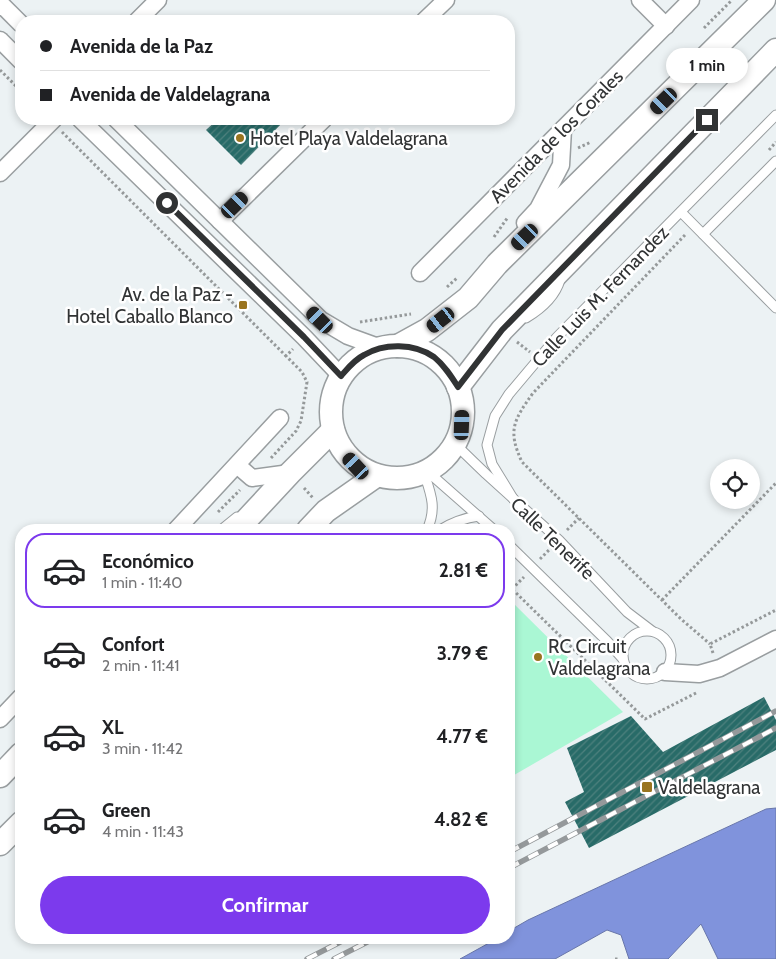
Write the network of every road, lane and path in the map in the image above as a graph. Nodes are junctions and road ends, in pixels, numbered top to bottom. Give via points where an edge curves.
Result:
1 (158, 0) edge
2 (446, 0) edge
3 (640, 0) edge
4 (691, 0) edge
5 (764, 0) edge
6 (0, 3) edge
7 (142, 15) edge
8 (430, 15) edge
9 (15, 18) edge
10 (666, 26) junction
11 (0, 40) edge
12 (776, 50) edge
13 (15, 55) edge
14 (0, 70) edge
15 (15, 85) edge
16 (776, 115) edge
17 (48, 125) edge
18 (58, 125) edge
19 (86, 125) edge
20 (122, 125) edge
21 (318, 125) edge
22 (563, 129) junction
23 (776, 142) edge
24 (762, 156) dead end
25 (776, 161) edge
26 (0, 174) edge
27 (681, 212) junction
28 (220, 221) junction
29 (694, 226) junction
30 (703, 234) junction
31 (497, 264) junction
32 (420, 273) dead end
33 (776, 308) edge
34 (389, 347) junction
35 (286, 356) dead end
36 (341, 376) junction
37 (458, 387) junction
38 (280, 418) dead end
39 (333, 430) junction
40 (455, 444) junction
41 (237, 465) junction
42 (426, 472) junction
43 (290, 473) junction
44 (376, 476) junction
45 (776, 483) edge
46 (514, 500) junction
47 (261, 504) junction
48 (326, 511) junction
49 (479, 516) junction
50 (579, 518) junction
51 (182, 524) edge
52 (228, 524) edge
53 (243, 524) edge
54 (314, 524) edge
55 (430, 524) edge
56 (450, 524) edge
57 (488, 524) edge
58 (559, 540) junction
59 (515, 551) edge
60 (532, 568) junction
61 (515, 586) edge
62 (662, 600) junction
63 (776, 610) edge
64 (652, 631) junction
65 (776, 639) edge
66 (710, 644) junction
67 (623, 659) junction
68 (720, 668) junction
69 (665, 672) junction
70 (15, 703) edge
71 (0, 719) edge
72 (15, 760) edge
73 (0, 776) edge
74 (15, 829) edge
75 (0, 844) edge

1 - 7 street
2 - 8 street
3 - 10 street
4 - 10 street, Avenida de los Corales
5 - 31 main road
6 - 9 street
10 - 22 street, Avenida de los Corales
11 - 13 street
12 - 37 main road via 509,323
14 - 15 path
16 - 27 lane, Calle Luis M. Fernandez
17 - 26 street
18 - 35 path
19 - 36 street
20 - 28 street
21 - 28 street
22 - 31 street via 561,165 538,209 512,237
22 - 32 street, Avenida de los Corales
23 - 24 path
25 - 30 lane
27 - 29 lane
27 - 46 lane, Calle Luis M. Fernandez via 557,337 508,394 495,416 487,445 492,464
28 - 34 street via 320,320 348,336
29 - 30 lane
29 - 50 path via 534,393 520,412 514,428 514,445 522,462
30 - 33 lane
31 - 34 main road via 468,298 427,330
34 - 36 main road via 364,354
34 - 37 main road via 416,349 433,357 448,370
36 - 39 main road via 332,396
37 - 40 main road via 462,425
38 - 41 street
39 - 43 main road
39 - 44 main road via 342,450 356,466
40 - 42 main road via 444,460
40 - 46 lane, Calle Tenerife
41 - 43 street via 252,478
41 - 51 street
42 - 44 main road via 408,478
42 - 49 lane, Calle Tenerife
42 - 55 lane via 433,500
43 - 47 main road
43 - 48 path
44 - 48 main road
45 - 62 path
46 - 58 lane, Calle Tenerife
47 - 52 lane via 243,512
47 - 53 main road
48 - 54 main road
49 - 56 lane
49 - 57 lane, Calle Tenerife
50 - 58 path
50 - 62 path
58 - 60 path
58 - 64 lane, Calle Tenerife via 627,612
59 - 60 lane, Calle Tenerife
60 - 61 path
60 - 67 lane, Calle Tenerife
62 - 66 path
63 - 66 path
64 - 67 lane via 637,632 631,637 625,644
64 - 69 lane via 663,636 672,654
65 - 68 street
66 - 68 path
67 - 69 lane via 625,666 637,677 652,679
68 - 69 street via 699,674
70 - 71 street
72 - 73 main road
74 - 75 main road

